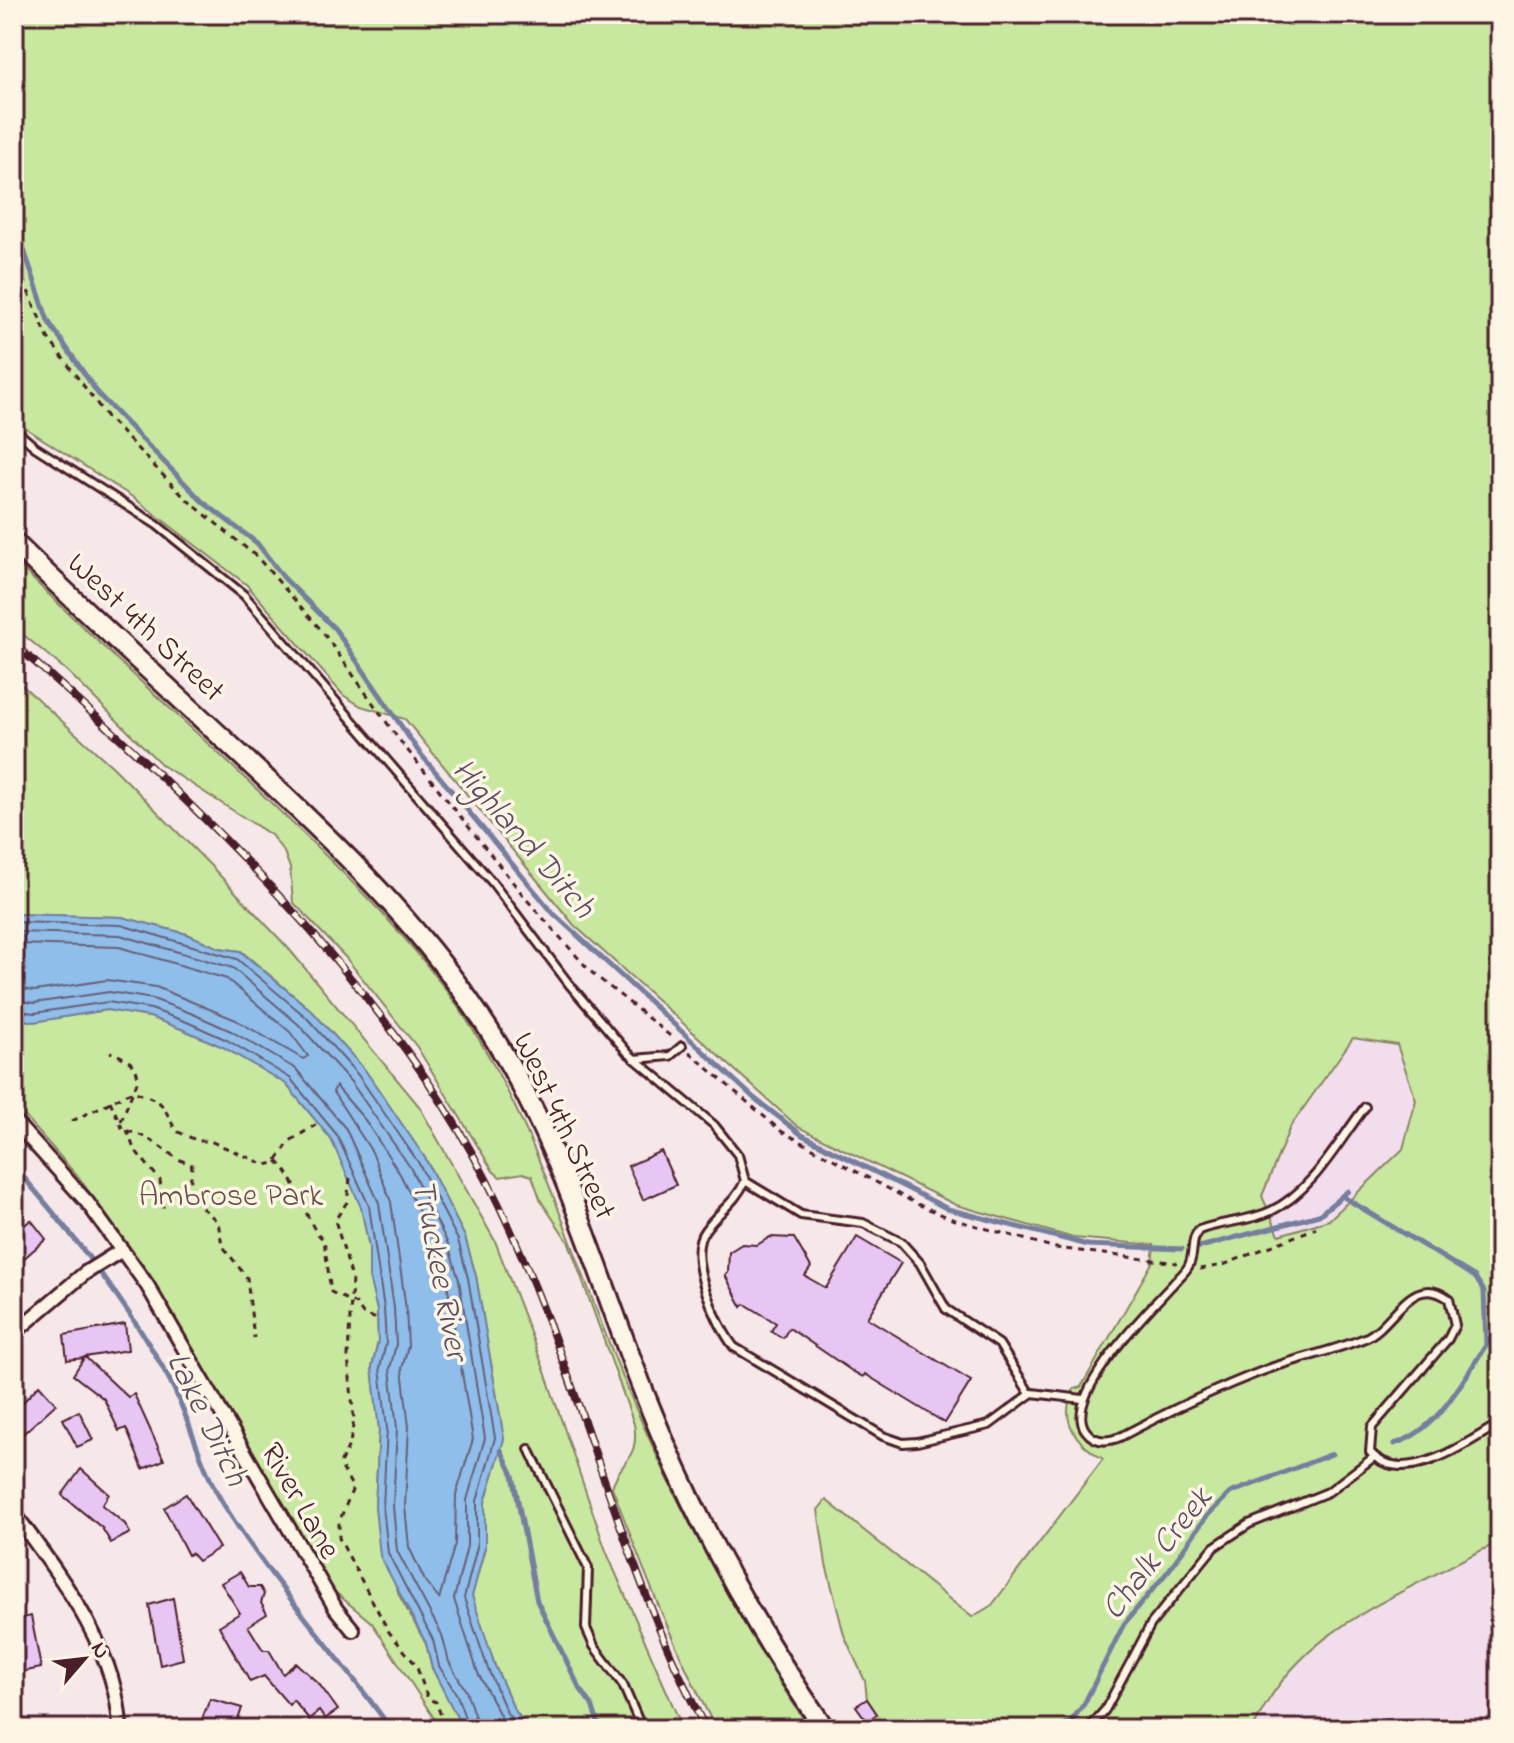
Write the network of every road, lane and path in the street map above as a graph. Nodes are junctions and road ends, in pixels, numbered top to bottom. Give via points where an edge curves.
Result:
1 (14, 258) edge
2 (14, 429) edge
3 (14, 542) edge
4 (682, 1046) junction
5 (110, 1052) dead end
6 (634, 1059) junction
7 (133, 1091) junction
8 (110, 1101) junction
9 (1365, 1107) dead end
10 (14, 1121) edge
11 (72, 1121) dead end
12 (120, 1123) junction
13 (317, 1124) dead end
14 (127, 1130) junction
15 (277, 1161) junction
16 (350, 1178) dead end
17 (745, 1181) junction
18 (163, 1208) dead end
19 (1316, 1228) dead end
20 (122, 1250) junction
21 (1189, 1267) junction
22 (349, 1302) junction
23 (377, 1319) dead end
24 (14, 1333) edge
25 (254, 1338) dead end
26 (1030, 1394) junction
27 (1083, 1399) junction
28 (1500, 1423) edge
29 (529, 1449) dead end
30 (1374, 1457) junction
31 (14, 1513) edge
32 (353, 1630) dead end
33 (120, 1729) edge
34 (446, 1729) edge
35 (642, 1729) edge
36 (825, 1729) edge
37 (1088, 1729) edge

1 - 4 path via 48,338 107,417 185,498 248,547 322,631 397,737 590,971
2 - 6 lane via 157,525 244,595 492,882
3 - 36 main road, West 4th Street via 357,863 452,974 501,1050 545,1135 648,1403 705,1528
4 - 6 lane via 670,1056
4 - 21 path via 781,1131 915,1203 1056,1248 1169,1260
5 - 7 path via 127,1057 138,1072
6 - 17 lane via 714,1125 738,1155
7 - 8 path
7 - 12 path
7 - 15 path via 164,1104 176,1131 250,1156 258,1164
8 - 11 path
8 - 12 path
9 - 21 lane via 1315,1174 1285,1203 1199,1230
10 - 20 street, River Lane via 72,1184
12 - 14 path
13 - 15 path via 290,1141
14 - 18 path via 134,1149 160,1180
14 - 25 path via 158,1141 169,1155 192,1165 190,1188 218,1222 222,1245 247,1278
15 - 22 path via 297,1184 324,1240 331,1292
16 - 22 path via 347,1202 335,1220 352,1278
17 - 26 lane via 801,1215 863,1223 901,1242 920,1263 946,1309 999,1344
17 - 26 lane via 703,1232 696,1249 720,1326 734,1347 903,1443 989,1425
19 - 21 path via 1223,1265
20 - 24 street via 85,1273
20 - 32 street, River Lane
21 - 27 lane via 1121,1342
22 - 23 path
22 - 34 path via 354,1420 340,1464 353,1488 339,1522 339,1538 389,1632 416,1665
26 - 27 lane
27 - 30 lane via 1080,1418 1086,1432 1109,1441 1266,1369 1364,1339 1413,1294 1440,1292 1449,1299 1455,1325 1372,1427
28 - 30 lane via 1402,1468 1388,1467
29 - 35 lane via 588,1568 586,1628 618,1676
30 - 37 lane via 1328,1492 1249,1524 1214,1547 1151,1624 1105,1710
31 - 33 street via 101,1653 119,1704

